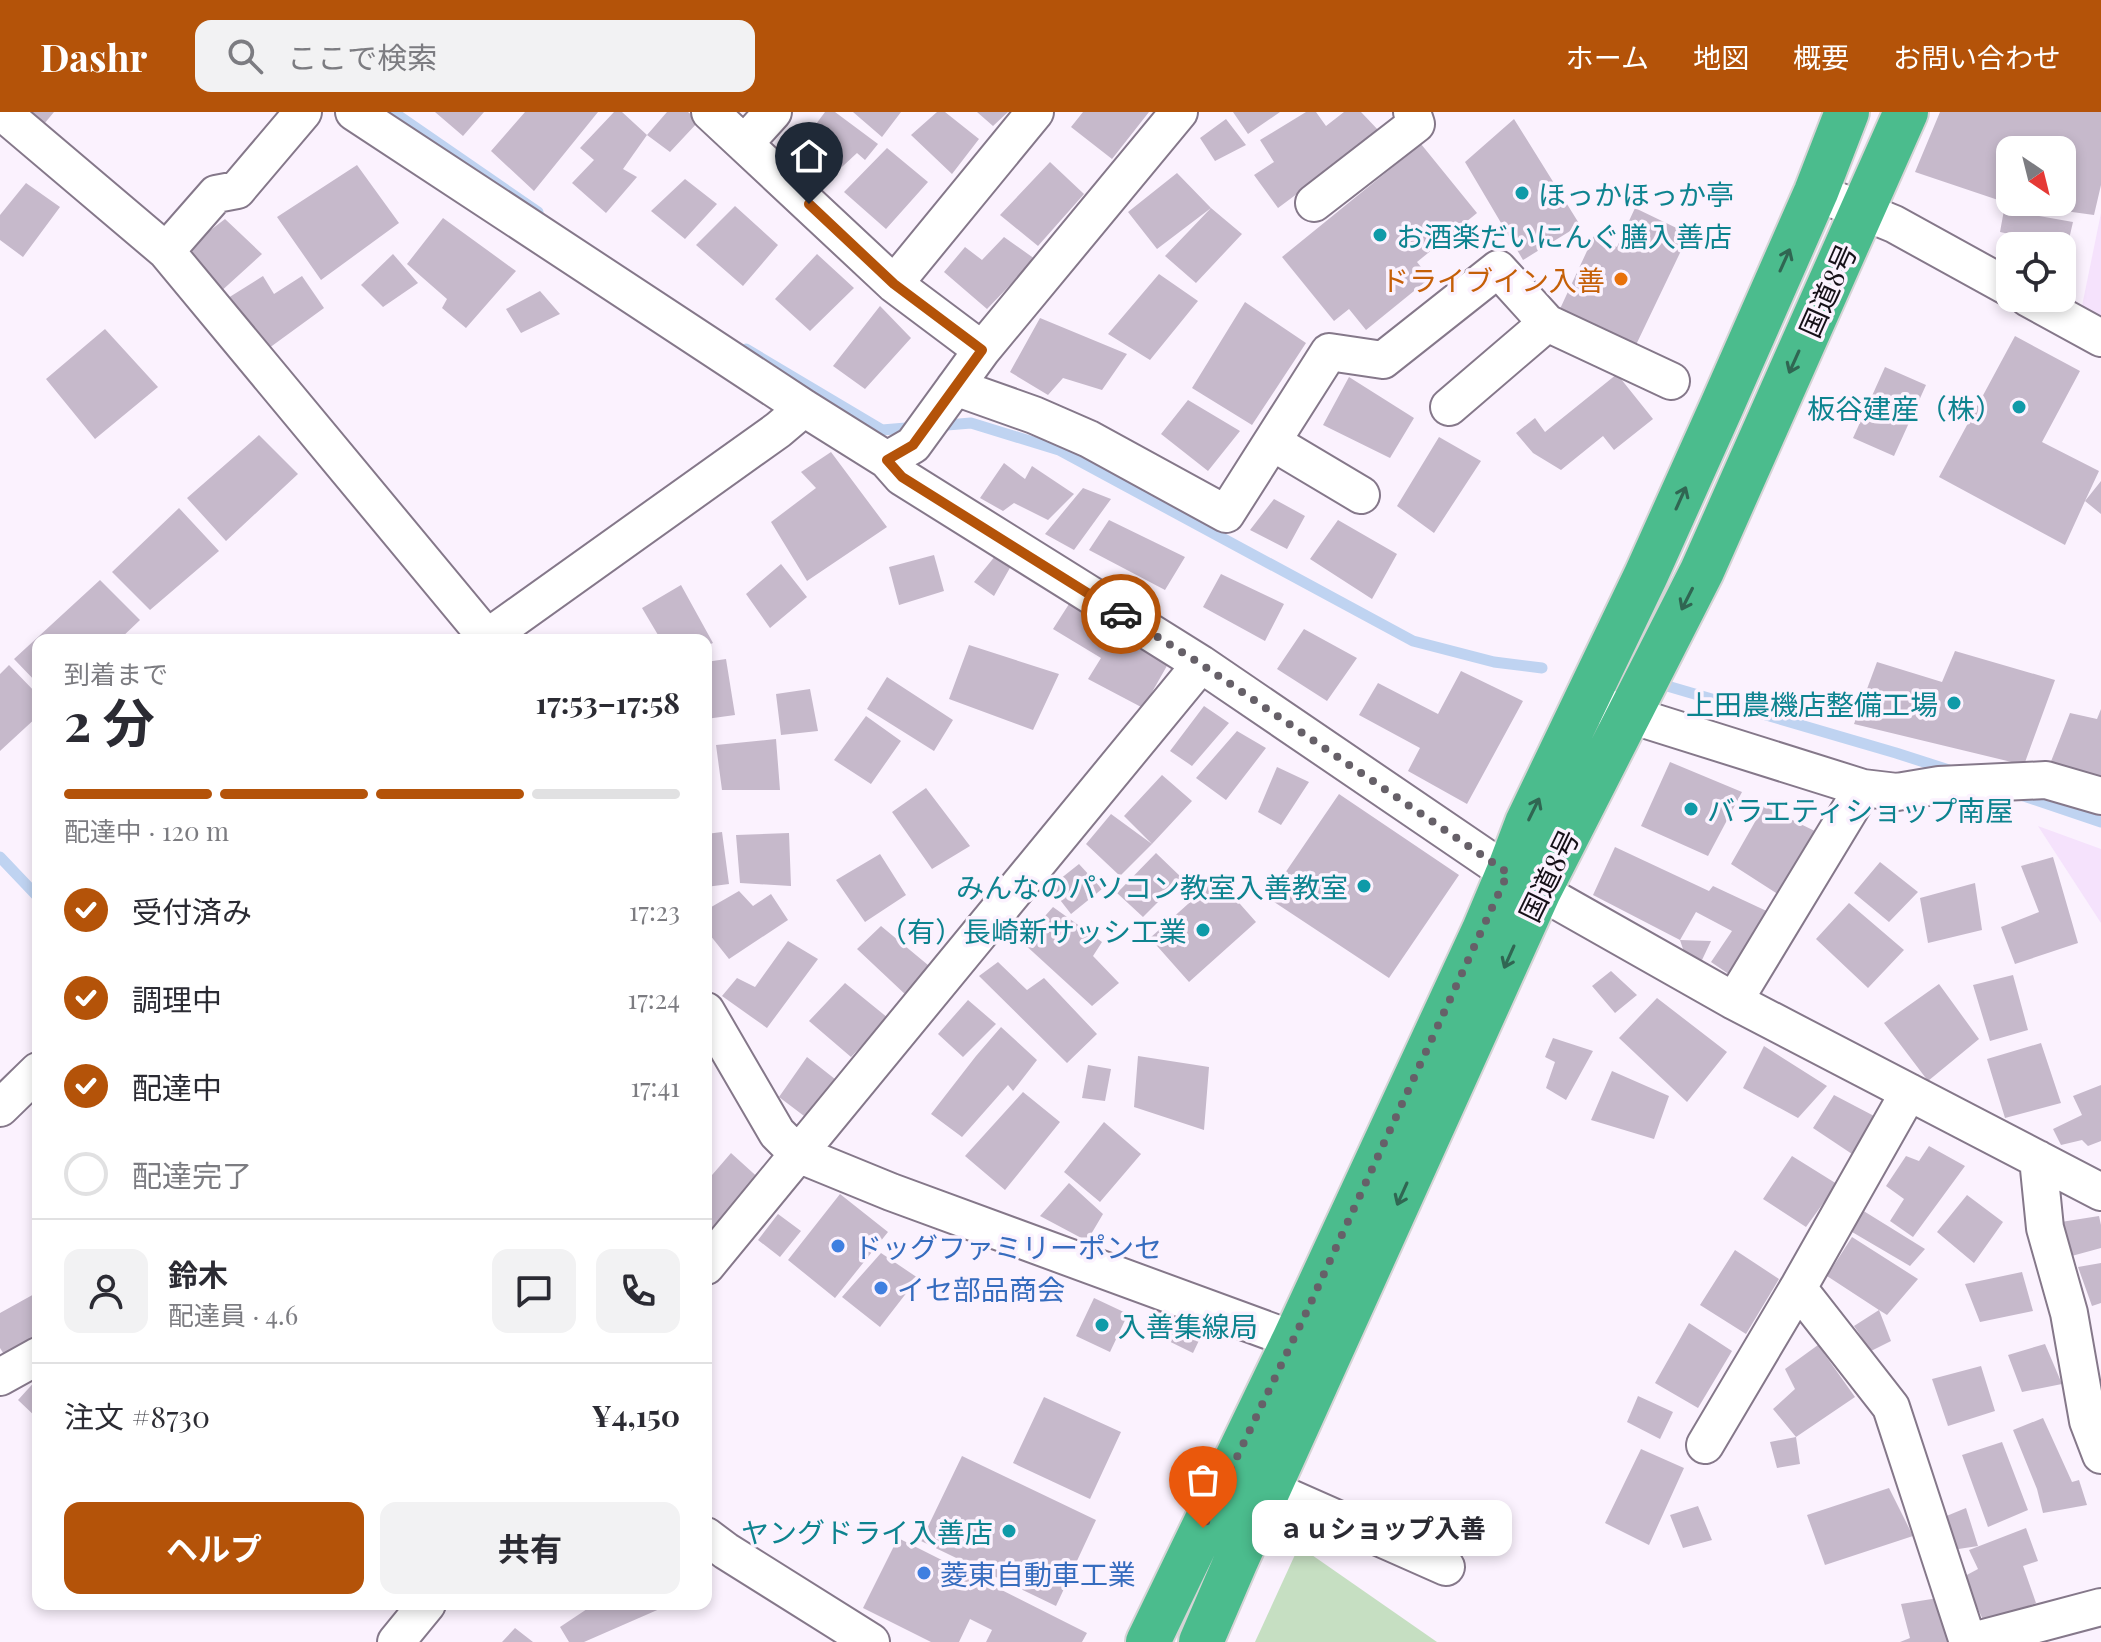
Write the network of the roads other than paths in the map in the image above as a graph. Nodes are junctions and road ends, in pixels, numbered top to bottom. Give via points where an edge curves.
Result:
1 (2, 112) edge
2 (303, 112) edge
3 (354, 112) edge
4 (710, 112) edge
5 (773, 112) edge
6 (1035, 112) edge
7 (1179, 112) edge
8 (1412, 112) edge
9 (1847, 112) edge
10 (1906, 112) edge
11 (745, 143) junction
12 (1816, 192) junction
13 (1314, 203) dead end
14 (166, 251) junction
15 (1996, 280) edge
16 (894, 284) junction
17 (2054, 312) edge
18 (1547, 323) junction
19 (2101, 338) edge
20 (982, 350) junction
21 (1671, 381) dead end
22 (955, 387) junction
23 (1449, 407) dead end
24 (804, 408) junction
25 (1272, 442) junction
26 (887, 460) junction
27 (1361, 495) dead end
28 (483, 634) edge
29 (494, 634) edge
30 (1201, 664) junction
31 (1586, 701) junction
32 (1863, 788) junction
33 (2101, 796) edge
34 (1524, 882) junction
35 (1734, 1001) junction
36 (712, 1021) edge
37 (32, 1077) edge
38 (1909, 1092) junction
39 (0, 1108) edge
40 (798, 1154) junction
41 (2038, 1159) junction
42 (2101, 1192) edge
43 (712, 1259) edge
44 (1798, 1288) junction
45 (1294, 1340) junction
46 (32, 1359) edge
47 (0, 1377) edge
48 (1705, 1445) dead end
49 (2101, 1455) edge
50 (1229, 1471) junction
51 (712, 1540) edge
52 (1446, 1567) dead end
53 (2101, 1607) edge
54 (422, 1610) edge
55 (1155, 1628) edge
56 (396, 1642) edge
57 (871, 1642) edge
58 (1201, 1642) edge
59 (1212, 1642) edge
60 (1969, 1642) edge

1 - 14 street
2 - 14 street via 237,190 216,194
3 - 24 street
4 - 11 street
5 - 11 street
6 - 16 street
7 - 20 street
8 - 13 street via 1416,124
9 - 12 highway, 国道8号
10 -> 34 highway, 国道8号 via 1702,571
11 - 16 street
12 - 15 street via 1894,224
31 -> 12 highway, 国道8号
14 - 28 street
16 - 20 street
17 - 19 street
18 - 21 street
18 - 23 street
18 - 25 street via 1498,269 1383,360 1329,352
20 - 22 street
22 - 25 street via 1089,439 1226,514
22 - 26 street via 913,445
24 - 26 street
24 - 29 street
25 - 27 street
26 - 30 street via 902,477
30 - 34 street
30 - 40 street
31 - 32 street
34 -> 31 highway, 国道8号 via 1527,823
32 - 33 street via 1897,792 2046,780
32 - 35 street
34 - 35 street
34 - 45 highway, 国道8号
34 -> 58 highway, 国道8号
35 - 38 street
36 - 40 street via 777,1133
37 - 39 street
38 - 41 street
38 - 44 street
40 - 43 street
40 - 45 street
41 - 42 street
41 - 49 street via 2045,1228 2069,1313 2088,1421
44 - 48 street
44 - 60 street via 1891,1407
45 - 50 highway, 国道8号
46 - 47 street
50 - 52 street
50 - 55 highway, 国道8号
51 - 57 street
53 - 60 street
54 - 56 street
55 - 59 street

